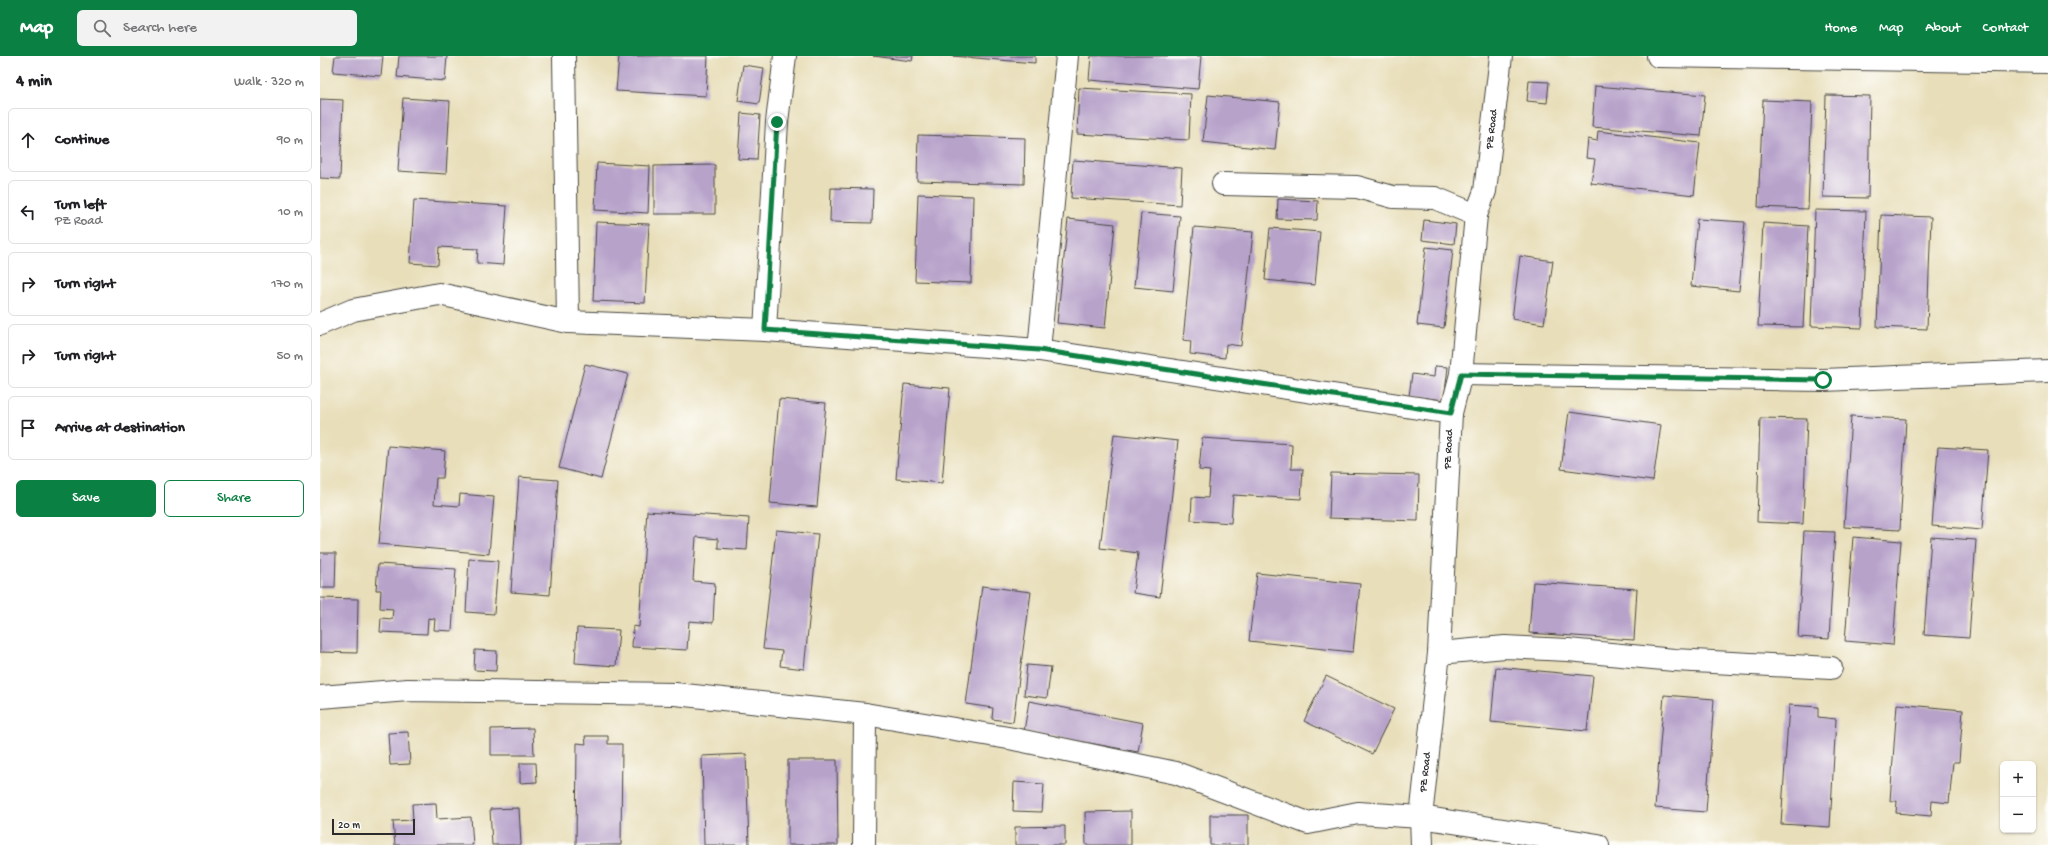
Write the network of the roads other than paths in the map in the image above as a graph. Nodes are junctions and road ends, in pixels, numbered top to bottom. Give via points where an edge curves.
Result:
1 (564, 56) edge
2 (785, 56) edge
3 (1067, 56) edge
4 (1501, 56) edge
5 (1658, 56) edge
6 (2048, 62) edge
7 (1223, 184) dead end
8 (1476, 215) junction
9 (568, 322) junction
10 (320, 324) edge
11 (765, 330) junction
12 (1039, 350) junction
13 (2048, 371) edge
14 (1461, 374) junction
15 (1451, 413) junction
16 (1439, 653) junction
17 (1831, 668) dead end
18 (320, 697) edge
19 (865, 714) junction
20 (1421, 817) junction
21 (864, 845) edge
22 (1422, 845) edge
23 (1598, 845) edge

1 - 9 street
2 - 11 street via 777,122
3 - 12 street
4 - 8 street, PZ Road via 1485,191
5 - 6 street
7 - 8 street via 1358,187 1393,197 1435,198
8 - 14 street, PZ Road
9 - 10 street via 439,294 353,310
9 - 11 street
11 - 12 street
12 - 15 street
13 - 14 street via 1823,380
14 - 15 street, PZ Road
15 - 16 street, PZ Road
16 - 17 street via 1505,647 1674,660
16 - 20 street, PZ Road
18 - 19 street via 408,690 675,694
19 - 20 street via 1014,739 1176,773 1308,823 1358,813
19 - 21 street
20 - 22 street, PZ Road
20 - 23 street

